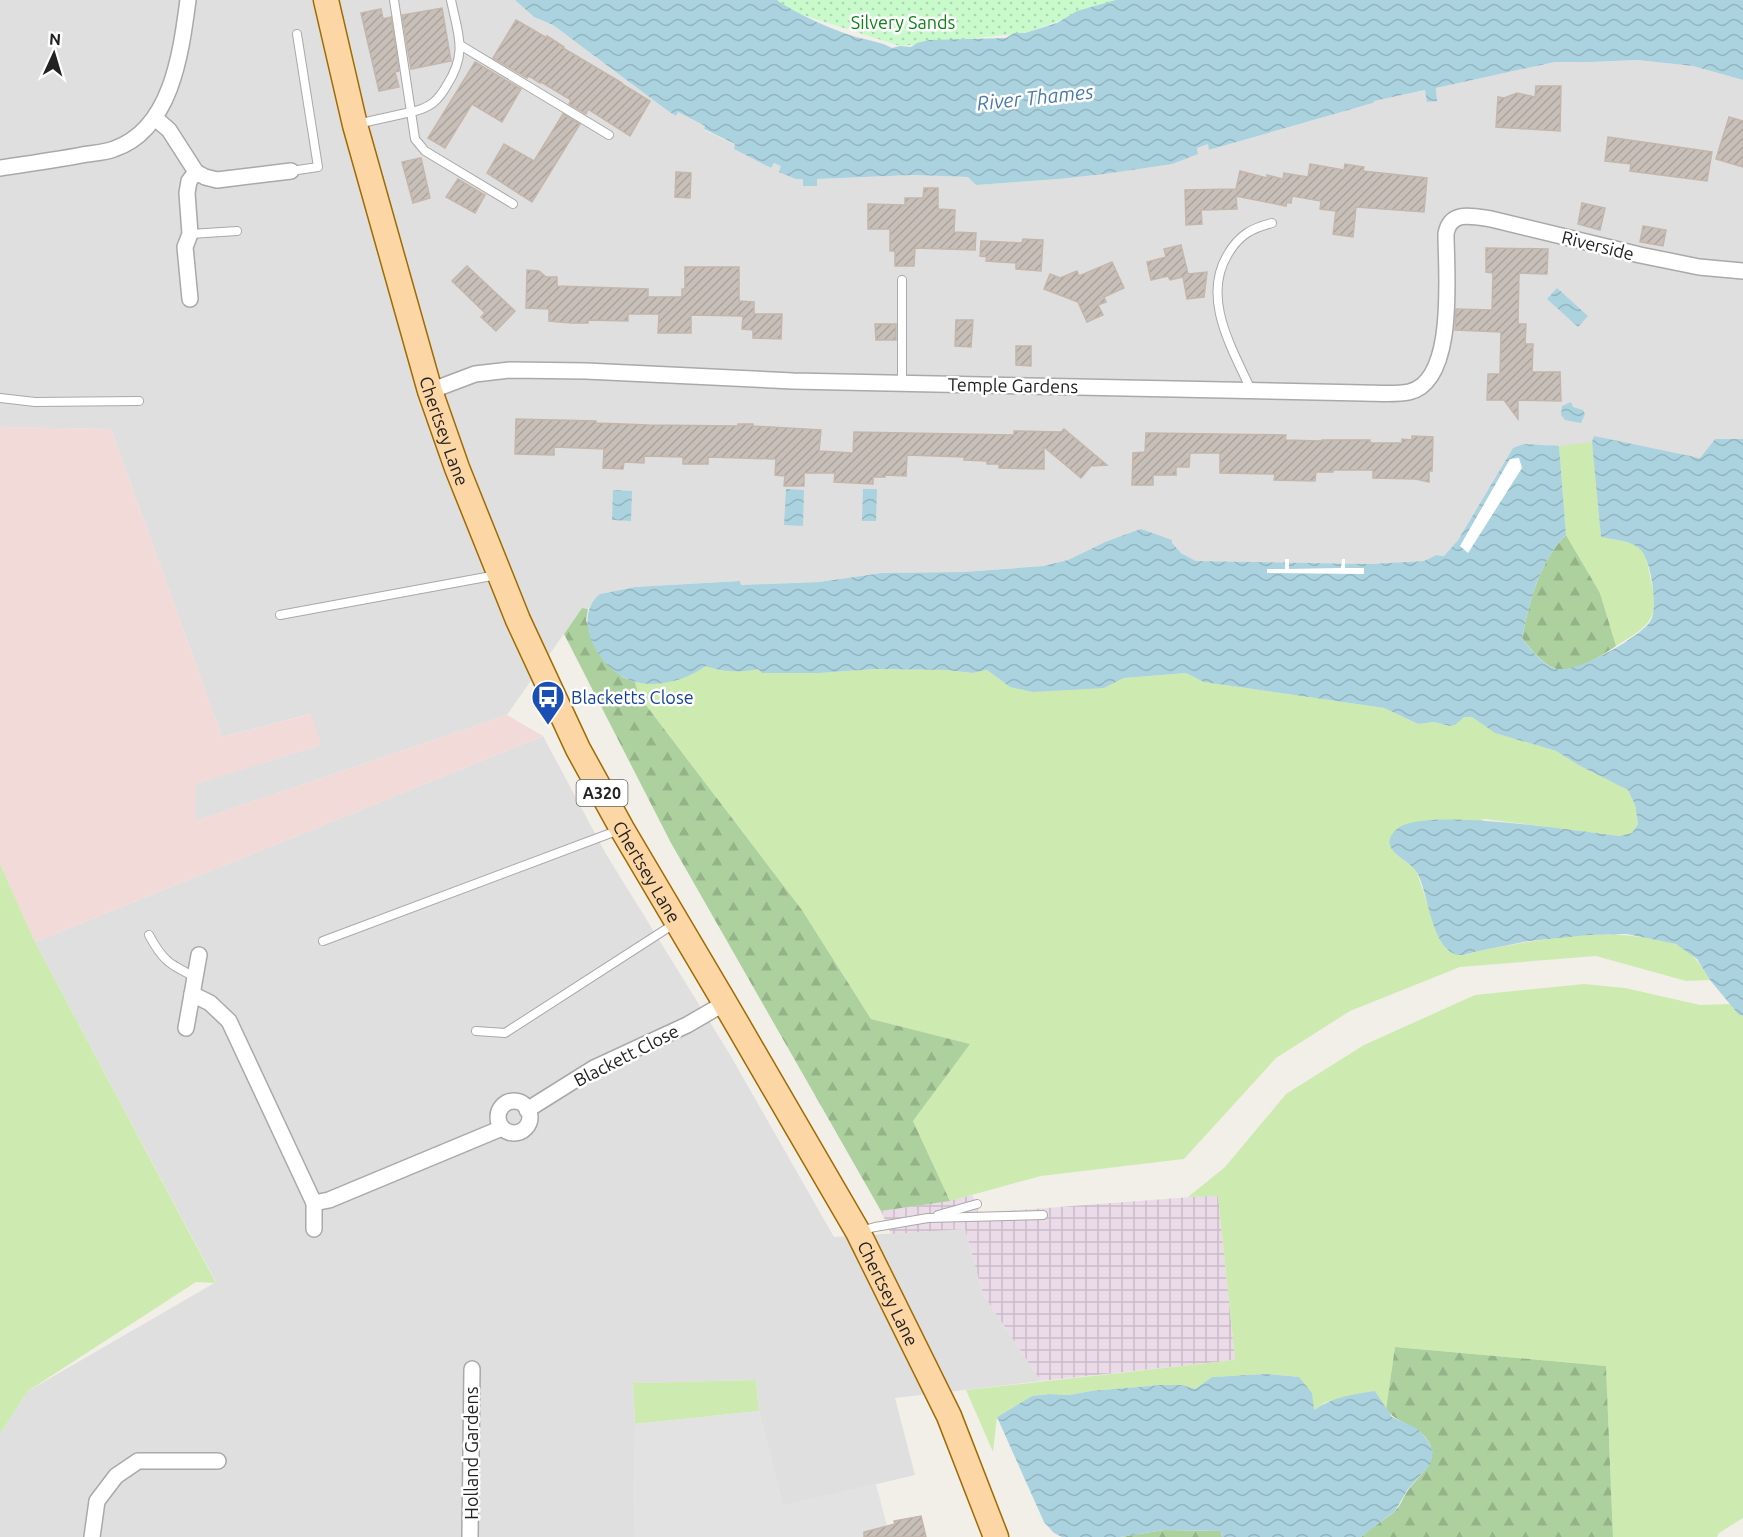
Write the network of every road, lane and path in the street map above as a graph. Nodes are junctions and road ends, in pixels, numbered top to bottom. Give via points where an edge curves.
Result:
1 (188, 0) edge
2 (326, 0) edge
3 (394, 0) edge
4 (451, 0) edge
5 (297, 34) dead end
6 (460, 45) junction
7 (411, 112) junction
8 (155, 118) junction
9 (356, 125) junction
10 (609, 135) dead end
11 (0, 168) edge
12 (291, 171) joint
13 (196, 172) junction
14 (513, 204) dead end
15 (1454, 219) joint
16 (1272, 223) dead end
17 (237, 231) dead end
18 (190, 234) junction
19 (1743, 271) edge
20 (902, 280) dead end
21 (190, 299) dead end
22 (902, 383) junction
23 (1251, 390) junction
24 (430, 391) junction
25 (0, 398) edge
26 (139, 401) dead end
27 (499, 575) junction
28 (280, 615) dead end
29 (622, 829) junction
30 (676, 922) junction
31 (149, 935) dead end
32 (323, 941) dead end
33 (199, 955) dead end
34 (195, 976) junction
35 (192, 994) junction
36 (725, 1003) junction
37 (186, 1028) dead end
38 (476, 1032) dead end
39 (528, 1110) junction
40 (502, 1128) junction
41 (314, 1203) junction
42 (977, 1203) dead end
43 (1043, 1215) dead end
44 (928, 1218) junction
45 (314, 1229) dead end
46 (858, 1232) junction
47 (472, 1369) dead end
48 (219, 1461) dead end
49 (92, 1537) edge
50 (470, 1537) edge
51 (996, 1537) edge

1 - 8 street via 182,45 169,90
2 - 9 main road, Chertsey Lane / A320
3 - 7 lane
4 - 6 lane
5 - 12 lane via 318,167
6 - 7 lane via 456,71 438,100
6 - 10 lane
7 - 9 lane
7 - 14 lane via 415,139 425,151
8 - 11 street via 136,137 114,149
8 - 13 street via 169,130
9 - 24 main road, Chertsey Lane / A320
12 - 13 street via 217,180
13 - 18 street via 187,193
15 - 19 street, Riverside via 1491,219 1640,255
15 - 23 street, Temple Gardens via 1446,234 1443,349 1437,367 1421,386 1410,392
16 - 23 lane via 1252,228 1236,241 1218,277 1221,321
17 - 18 lane
18 - 21 street via 186,247
20 - 22 lane
22 - 23 street, Temple Gardens
22 - 24 street, Temple Gardens via 510,370 475,374
24 - 27 main road, Chertsey Lane / A320
25 - 26 lane via 35,402
27 - 28 lane
27 - 29 main road, Chertsey Lane / A320 via 578,749
29 - 30 main road, Chertsey Lane / A320
29 - 32 lane
30 - 36 main road, Chertsey Lane / A320
30 - 38 lane via 505,1033
31 - 34 lane via 160,956
33 - 34 street
34 - 35 street
35 - 37 street
35 - 41 street via 210,1003 229,1021
36 - 39 street, Blackett Close via 594,1068
36 - 46 main road, Chertsey Lane / A320
39 - 40 street, Blackett Close via 528,1124 520,1132
39 - 40 street via 512,1101 504,1104 498,1115
40 - 41 street, Blackett Close
41 - 45 street
42 - 44 lane
43 - 44 lane
44 - 46 lane
46 - 51 main road, Chertsey Lane / A320 via 949,1416
47 - 50 street, Holland Gardens
48 - 49 street via 138,1461 116,1476 97,1501

